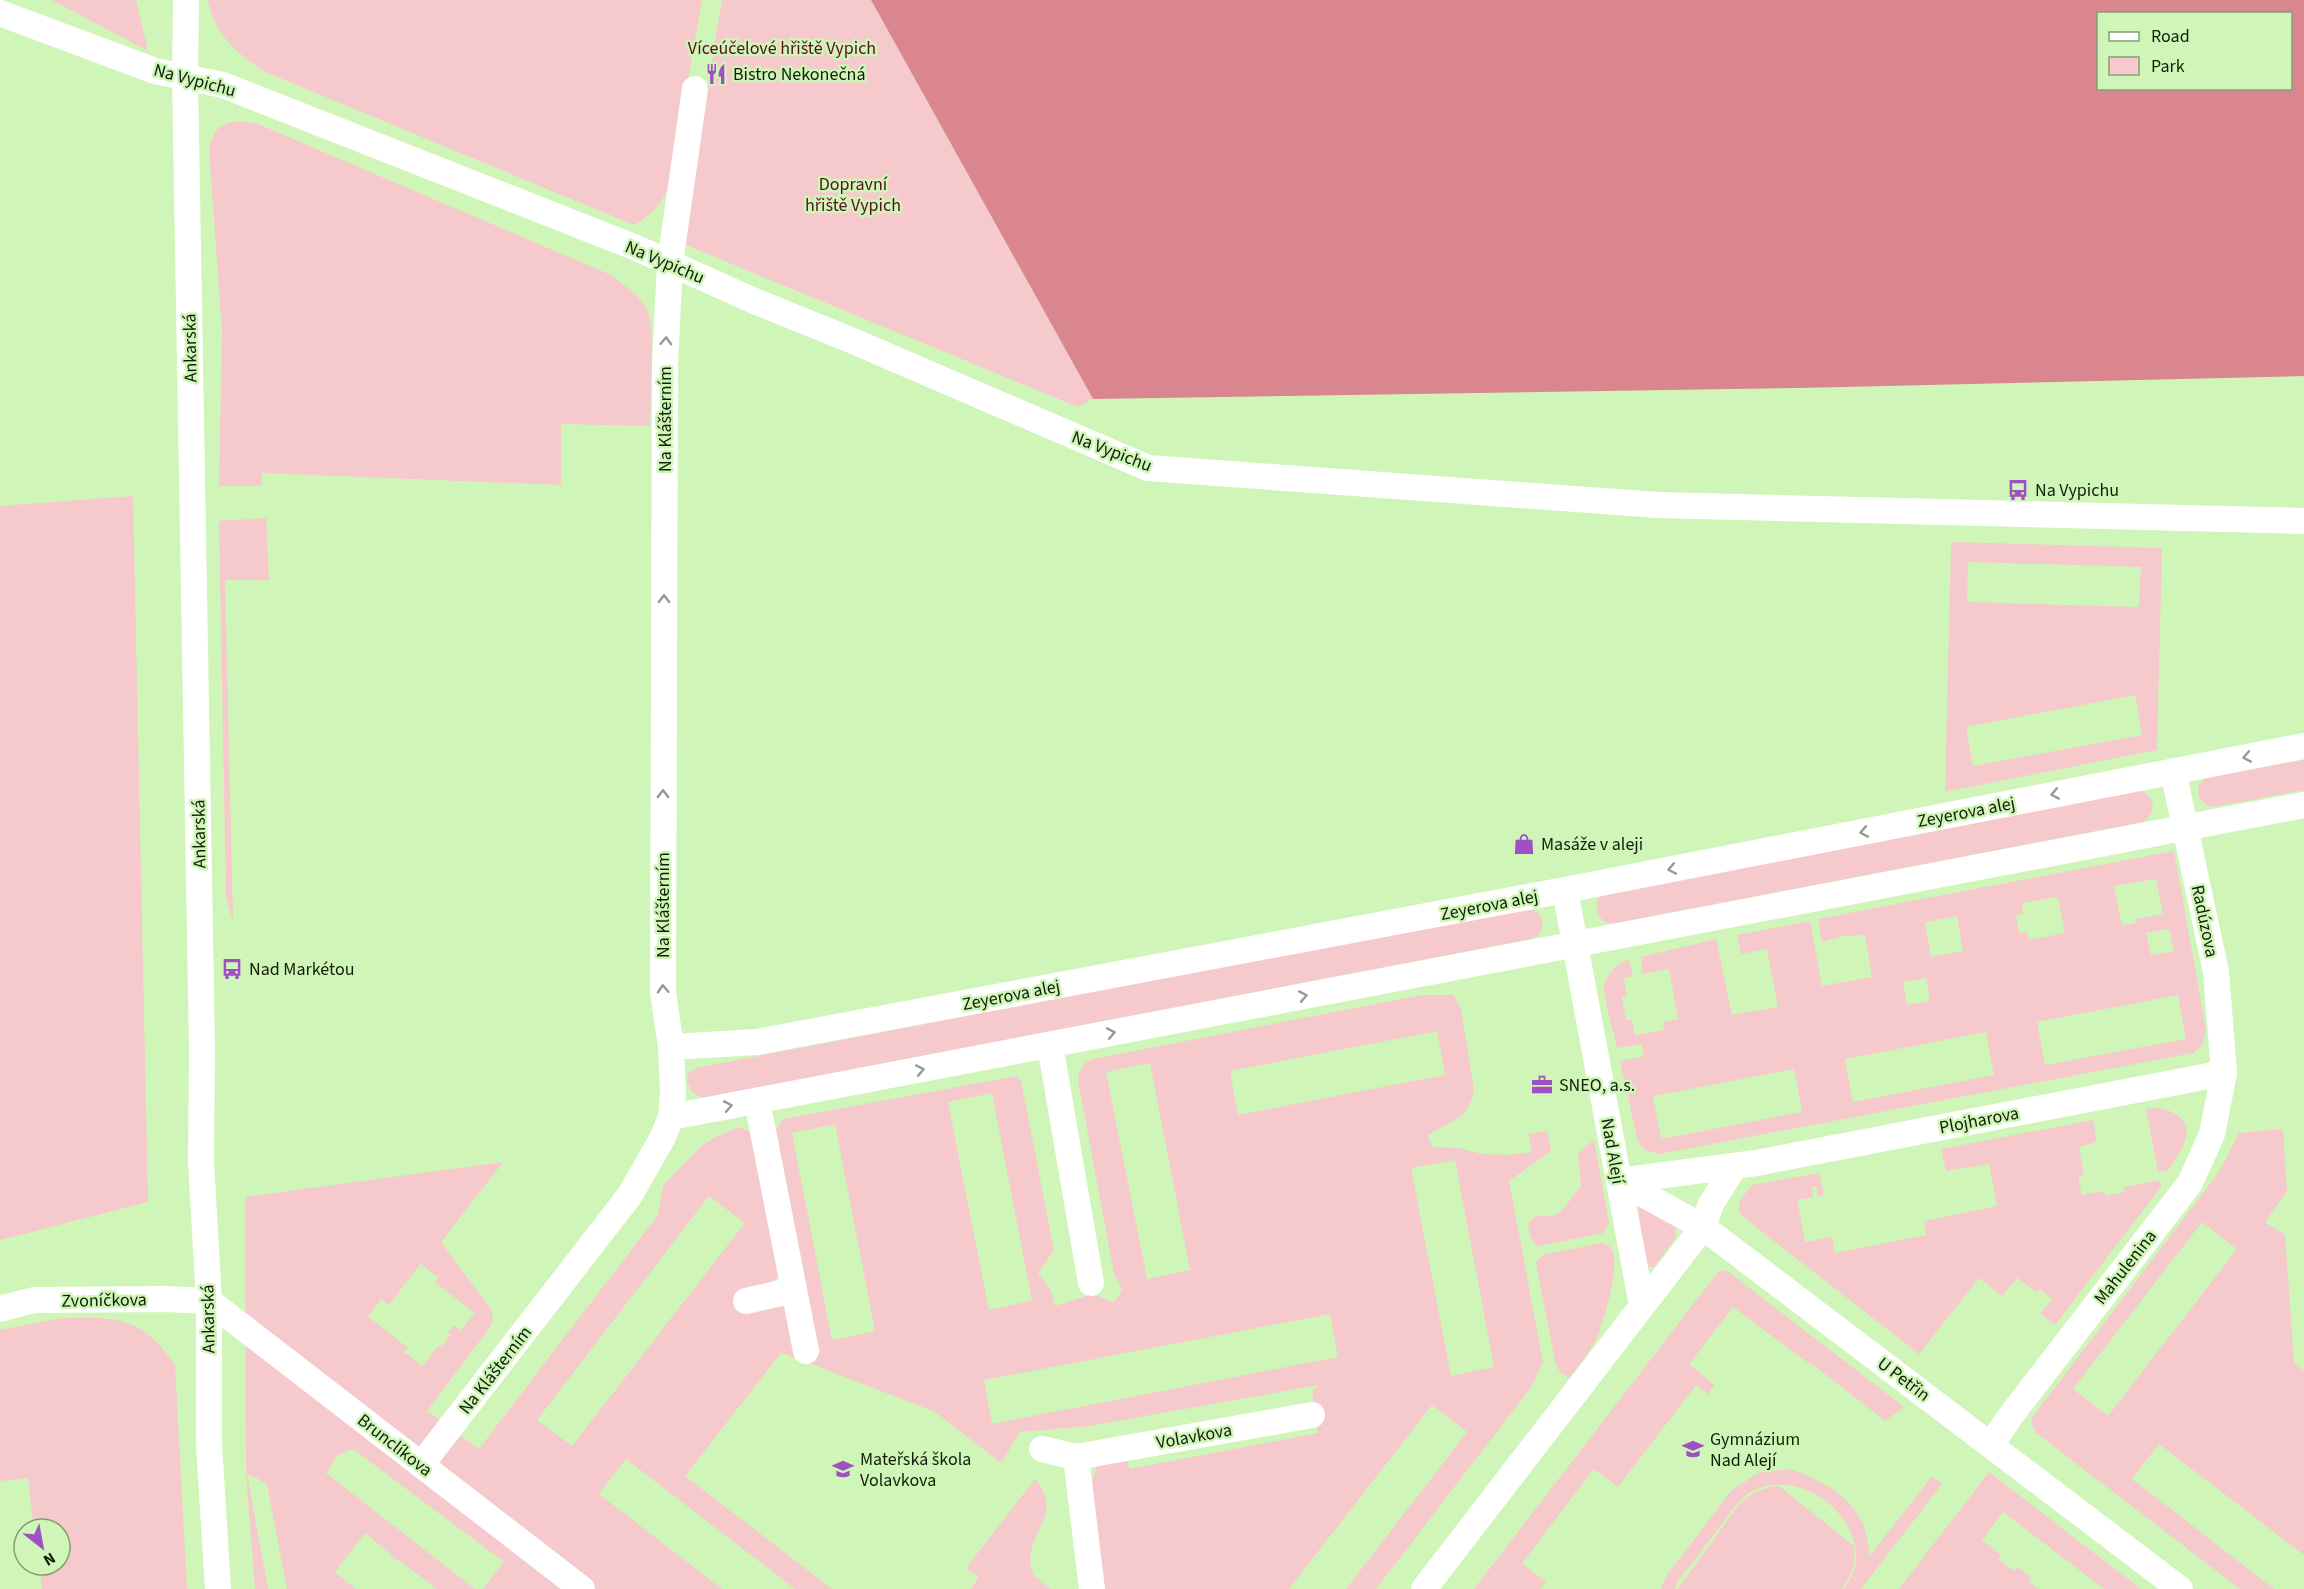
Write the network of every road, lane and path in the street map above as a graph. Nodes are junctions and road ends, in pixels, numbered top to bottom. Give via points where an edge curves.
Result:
1 (175, 0) edge
2 (186, 0) edge
3 (0, 13) edge
4 (185, 78) junction
5 (695, 89) dead end
6 (670, 263) junction
7 (2304, 521) edge
8 (2304, 746) edge
9 (2173, 771) junction
10 (2304, 805) edge
11 (2184, 828) junction
12 (1565, 890) junction
13 (1575, 945) junction
14 (1050, 1045) junction
15 (671, 1047) junction
16 (2224, 1073) junction
17 (757, 1101) junction
18 (671, 1118) junction
19 (1734, 1167) junction
20 (1619, 1181) junction
21 (1703, 1227) junction
22 (1091, 1283) dead end
23 (794, 1290) junction
24 (746, 1300) dead end
25 (209, 1301) junction
26 (1642, 1306) junction
27 (0, 1309) edge
28 (806, 1351) dead end
29 (1312, 1415) dead end
30 (1991, 1444) junction
31 (1042, 1449) dead end
32 (1076, 1457) junction
33 (421, 1465) junction
34 (218, 1589) edge
35 (582, 1589) edge
36 (1092, 1589) edge
37 (1424, 1589) edge
38 (2180, 1589) edge

1 - 4 street, Ankarská
2 - 4 street, Ankarská
3 - 4 street, Na Vypichu via 155,71
4 - 6 street, Na Vypichu via 223,85
4 - 25 street, Ankarská via 197,685 201,1162
5 - 6 street, Na Klášterním
6 - 7 street, Na Vypichu via 1148,468 1658,505
15 -> 6 street, Na Klášterním via 663,992 665,364
8 -> 9 street, Zeyerova alej
9 - 11 street, Radúzova
9 -> 12 street, Zeyerova alej
10 - 11 street
11 - 13 street
11 - 16 street, Radúzova via 2216,972
12 - 13 street, Nad Alejí
12 - 15 street, Zeyerova alej via 757,1042
14 -> 13 street
13 - 20 street, Nad Alejí
17 -> 14 street
14 - 22 street
15 - 18 street, Na Klášterním
16 - 19 street, Plojharova
16 - 30 street, Mahulenina via 2212,1134 2190,1183
18 -> 17 street
17 - 23 street
18 - 33 street, Na Klášterním via 630,1195
19 - 20 street, Plojharova
19 - 21 street via 1711,1204
20 - 21 street, U Petřin
20 - 26 street, Nad Alejí
21 - 26 street
21 - 30 street, U Petřin
23 - 24 street
23 - 28 street
25 - 27 street, Zvoníčkova via 34,1300
25 - 33 street, Brunclíkova
25 - 34 street, Ankarská via 209,1444
26 - 37 street
29 - 32 street, Volavkova
30 - 38 street, U Petřin
31 - 32 street, Volavkova
32 - 36 street
33 - 35 street, Brunclíkova

